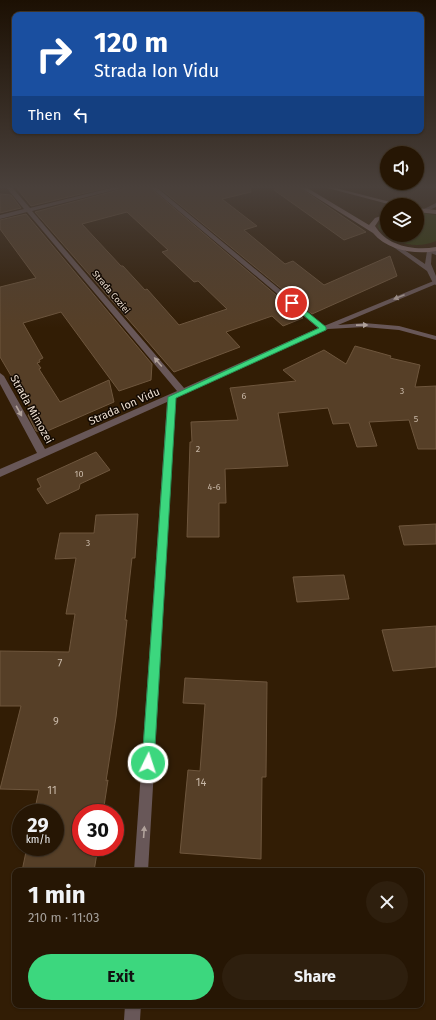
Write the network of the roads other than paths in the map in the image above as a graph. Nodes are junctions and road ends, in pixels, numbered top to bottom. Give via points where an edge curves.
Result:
1 (49, 234) edge
2 (209, 234) edge
3 (378, 234) edge
4 (394, 245) junction
5 (434, 251) edge
6 (428, 269) junction
7 (436, 282) edge
8 (323, 329) junction
9 (436, 338) edge
10 (0, 376) edge
11 (183, 392) junction
12 (172, 397) junction
13 (42, 453) junction
14 (0, 473) edge
15 (142, 868) edge
16 (133, 1008) edge
17 (132, 1020) edge

11 -> 1 street, Strada Coziei
2 - 8 street
3 - 4 main road
4 - 5 main road via 414,251
4 - 6 street
5 - 6 street via 427,262
6 - 7 street
7 -> 8 street, Strada Ion Vidu
8 -> 9 street, Strada Ion Vidu via 364,325 399,328
8 - 11 street, Strada Ion Vidu
10 -> 13 street, Strada Mimozei
11 - 12 street, Strada Ion Vidu
12 - 13 street, Strada Ion Vidu
15 -> 12 street
13 - 14 street, Strada Ion Vidu
16 - 17 street

